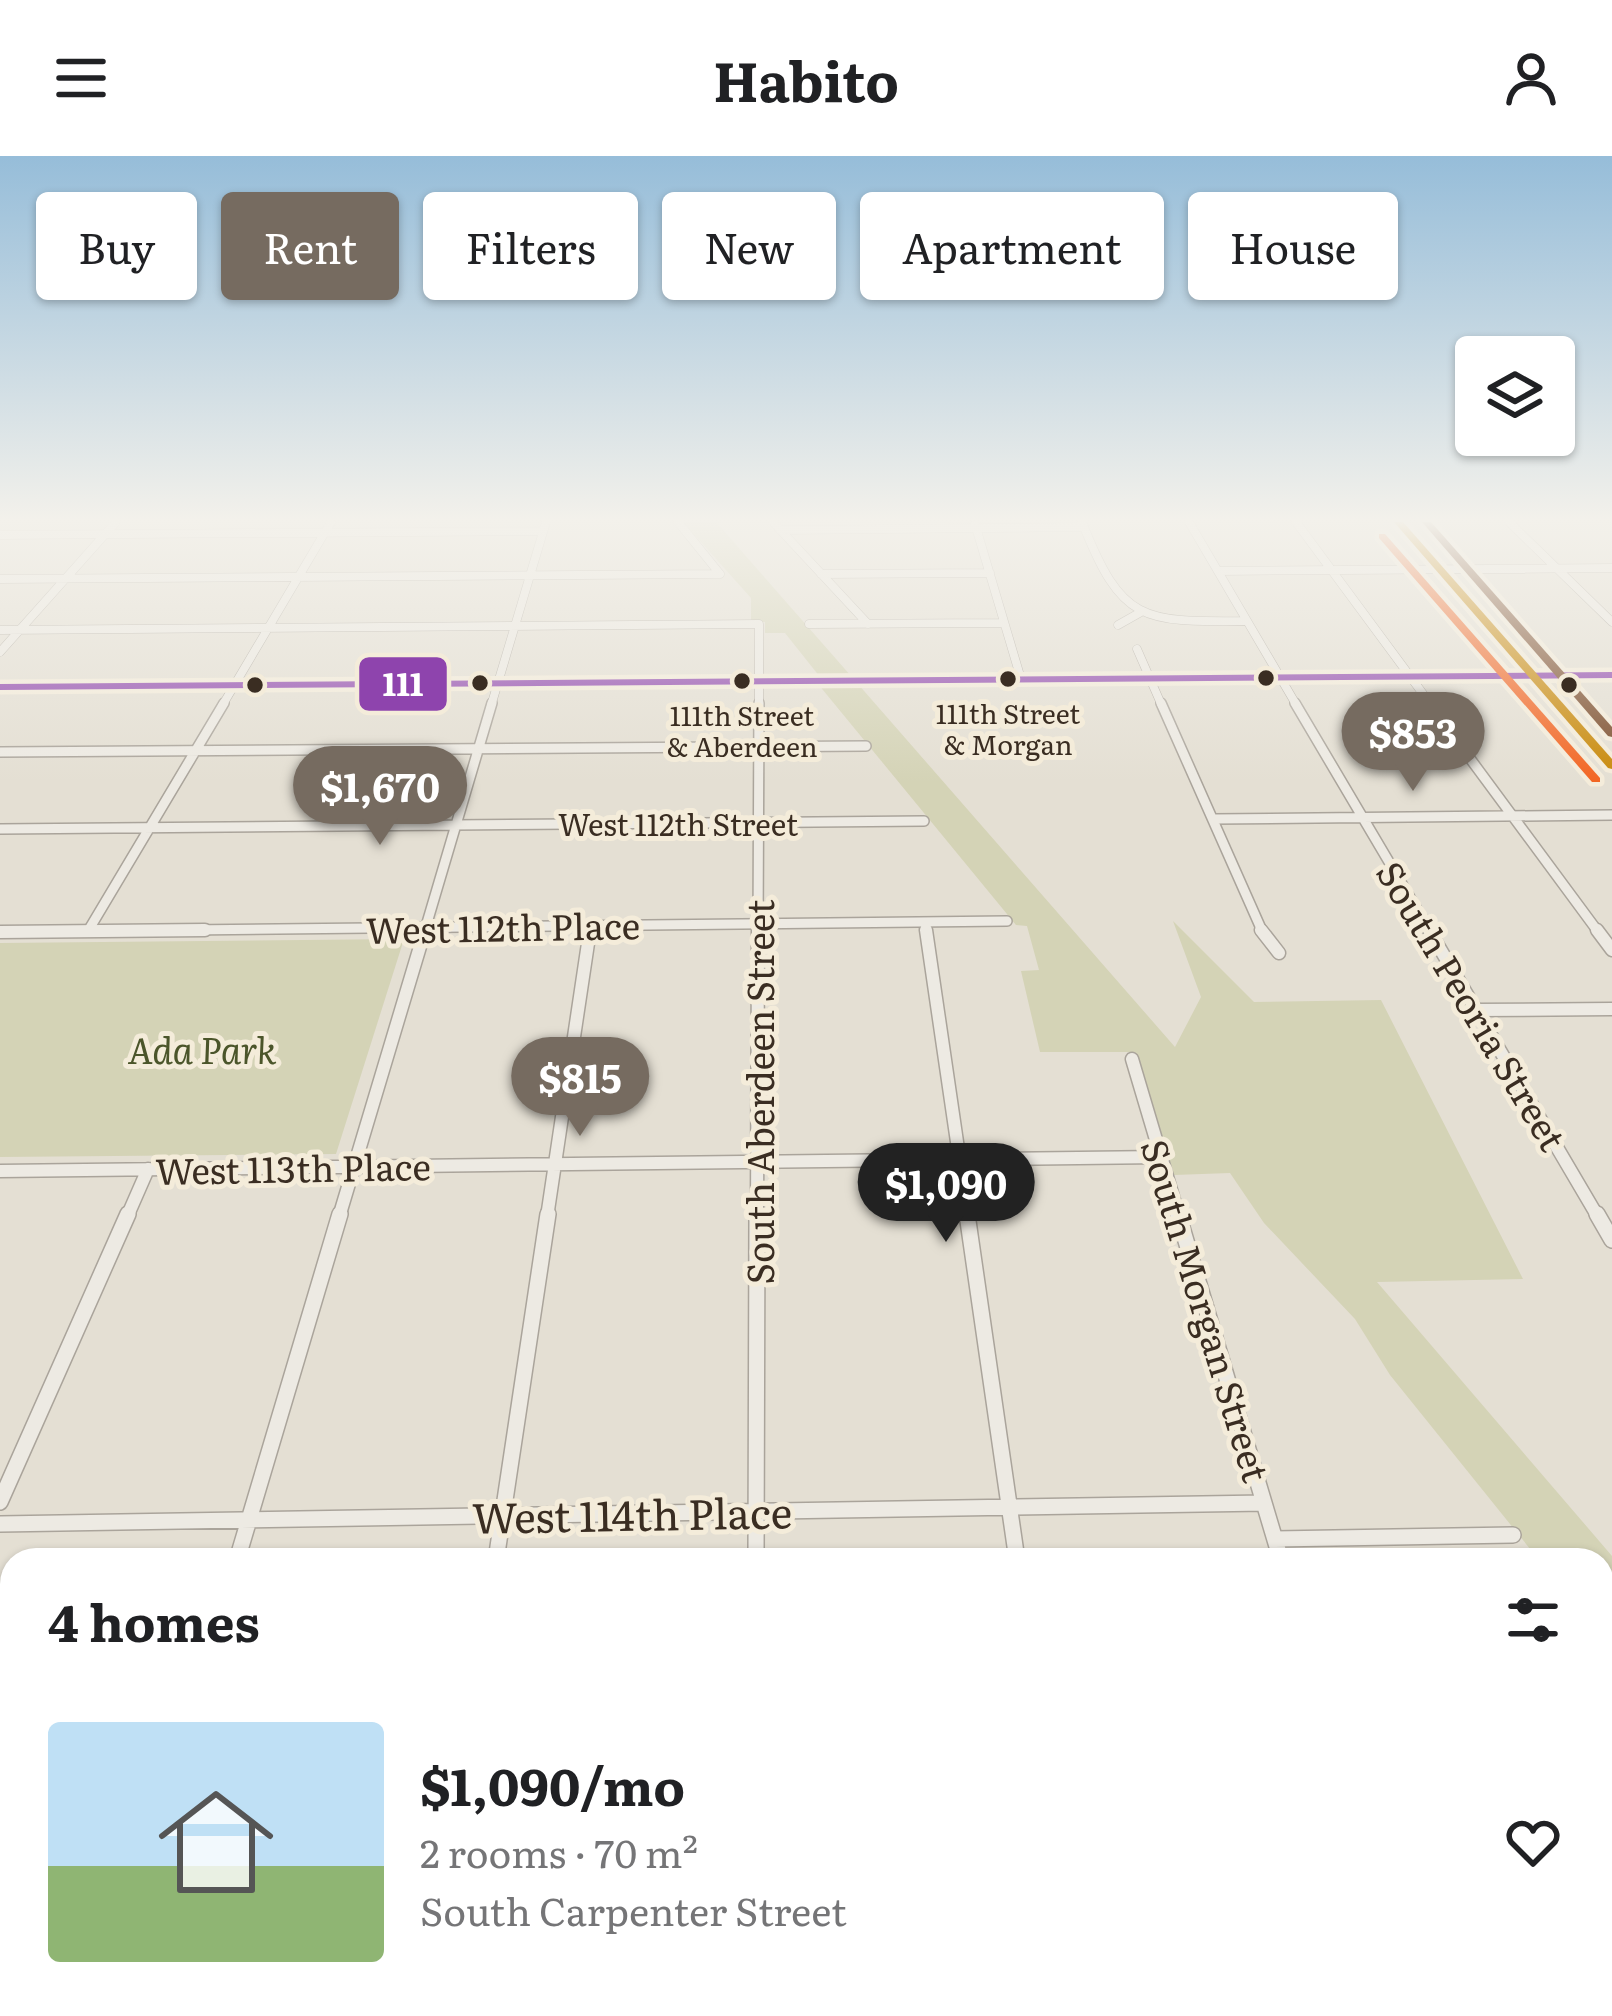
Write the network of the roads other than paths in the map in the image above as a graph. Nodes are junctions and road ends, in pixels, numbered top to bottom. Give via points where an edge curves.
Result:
1 (38, 609) edge
2 (279, 609) edge
3 (520, 609) edge
4 (854, 609) edge
5 (1000, 609) edge
6 (1137, 609) edge
7 (1240, 609) edge
8 (1360, 609) edge
9 (1480, 609) edge
10 (1142, 612) junction
11 (1247, 621) junction
12 (1004, 623) junction
13 (808, 624) dead end
14 (868, 624) junction
15 (1118, 625) dead end
16 (515, 626) junction
17 (268, 628) junction
18 (0, 630) edge
19 (20, 630) junction
20 (1137, 649) dead end
21 (0, 652) edge
22 (1539, 675) junction
23 (1612, 675) edge
24 (1410, 676) junction
25 (1280, 677) junction
26 (1150, 678) junction
27 (1021, 679) junction
28 (759, 681) junction
29 (498, 683) junction
30 (234, 685) junction
31 (0, 687) edge
32 (759, 746) junction
33 (866, 746) dead end
34 (478, 749) junction
35 (1612, 749) edge
36 (195, 751) junction
37 (0, 752) edge
38 (1612, 766) edge
39 (1612, 815) edge
40 (1513, 816) junction
41 (1362, 818) junction
42 (1214, 819) junction
43 (924, 821) dead end
44 (759, 822) junction
45 (456, 825) junction
46 (149, 828) junction
47 (0, 829) edge
48 (1007, 921) dead end
49 (925, 922) junction
50 (758, 924) junction
51 (591, 926) junction
52 (425, 927) junction
53 (88, 931) junction
54 (0, 932) edge
55 (1612, 950) edge
56 (1279, 953) dead end
57 (1612, 1009) edge
58 (1476, 1010) junction
59 (1132, 1060) dead end
60 (1161, 1156) junction
61 (959, 1159) junction
62 (758, 1162) junction
63 (555, 1164) junction
64 (354, 1167) junction
65 (148, 1169) junction
66 (0, 1171) edge
67 (1612, 1240) edge
68 (0, 1502) edge
69 (1264, 1503) junction
70 (1010, 1508) junction
71 (757, 1511) junction
72 (502, 1516) junction
73 (249, 1520) junction
74 (0, 1523) edge
75 (1513, 1535) dead end
76 (1275, 1539) junction
77 (241, 1548) edge
78 (498, 1548) edge
79 (756, 1548) edge
80 (1015, 1548) edge
81 (1278, 1548) edge

1 - 19 street
2 - 17 street
3 - 16 street
4 - 14 street
5 - 12 street
6 - 10 street
7 - 11 street, South Peoria Street
8 - 24 street
9 - 22 main road
10 - 11 street
10 - 15 street
11 - 25 street, South Peoria Street
12 - 14 street
12 - 27 street
13 - 14 street
16 - 17 street
16 - 28 street, South Aberdeen Street via 759,624
16 - 29 street
17 - 19 street
17 - 30 street
18 - 19 street
19 - 21 street
20 - 26 street
22 - 23 main road
22 - 24 main road
22 - 35 main road
22 - 38 main road
24 - 25 main road
24 - 40 street
25 - 26 main road
25 - 41 street, South Peoria Street
26 - 27 main road
26 - 42 street
27 - 28 main road
28 - 29 main road
28 - 32 street, South Aberdeen Street
29 - 30 main road
29 - 34 street
30 - 31 main road
30 - 36 street
32 - 33 street
32 - 34 street
32 - 44 street, South Aberdeen Street
34 - 36 street
34 - 45 street
36 - 37 street
36 - 46 street
39 - 40 street
40 - 41 street
40 - 55 street
41 - 42 street
41 - 58 street, South Peoria Street
42 - 56 street via 1266,940
43 - 44 street, West 112th Street
44 - 45 street, West 112th Street
44 - 50 street, South Aberdeen Street
45 - 46 street, West 112th Street
45 - 52 street
46 - 47 street, West 112th Street
46 - 53 street
48 - 49 street, West 112th Place
49 - 50 street, West 112th Place
49 - 61 street
50 - 51 street, West 112th Place
50 - 62 street, South Aberdeen Street
51 - 52 street, West 112th Place
51 - 63 street
52 - 53 street, West 112th Place
52 - 64 street
53 - 54 street, West 112th Place
57 - 58 street
58 - 67 street, South Peoria Street
59 - 60 street, South Morgan Street
60 - 61 street, West 113th Place
60 - 69 street, South Morgan Street
61 - 62 street, West 113th Place
61 - 70 street
62 - 63 street, West 113th Place
62 - 71 street, South Aberdeen Street
63 - 64 street, West 113th Place
63 - 72 street
64 - 65 street, West 113th Place
64 - 73 street
65 - 66 street, West 113th Place
65 - 68 street
69 - 70 street, West 114th Place
69 - 76 street, South Morgan Street
70 - 71 street, West 114th Place
70 - 80 street
71 - 72 street, West 114th Place
71 - 79 street, South Aberdeen Street
72 - 73 street, West 114th Place
72 - 78 street
73 - 74 street, West 114th Place
73 - 77 street
75 - 76 street
76 - 81 street, South Morgan Street

